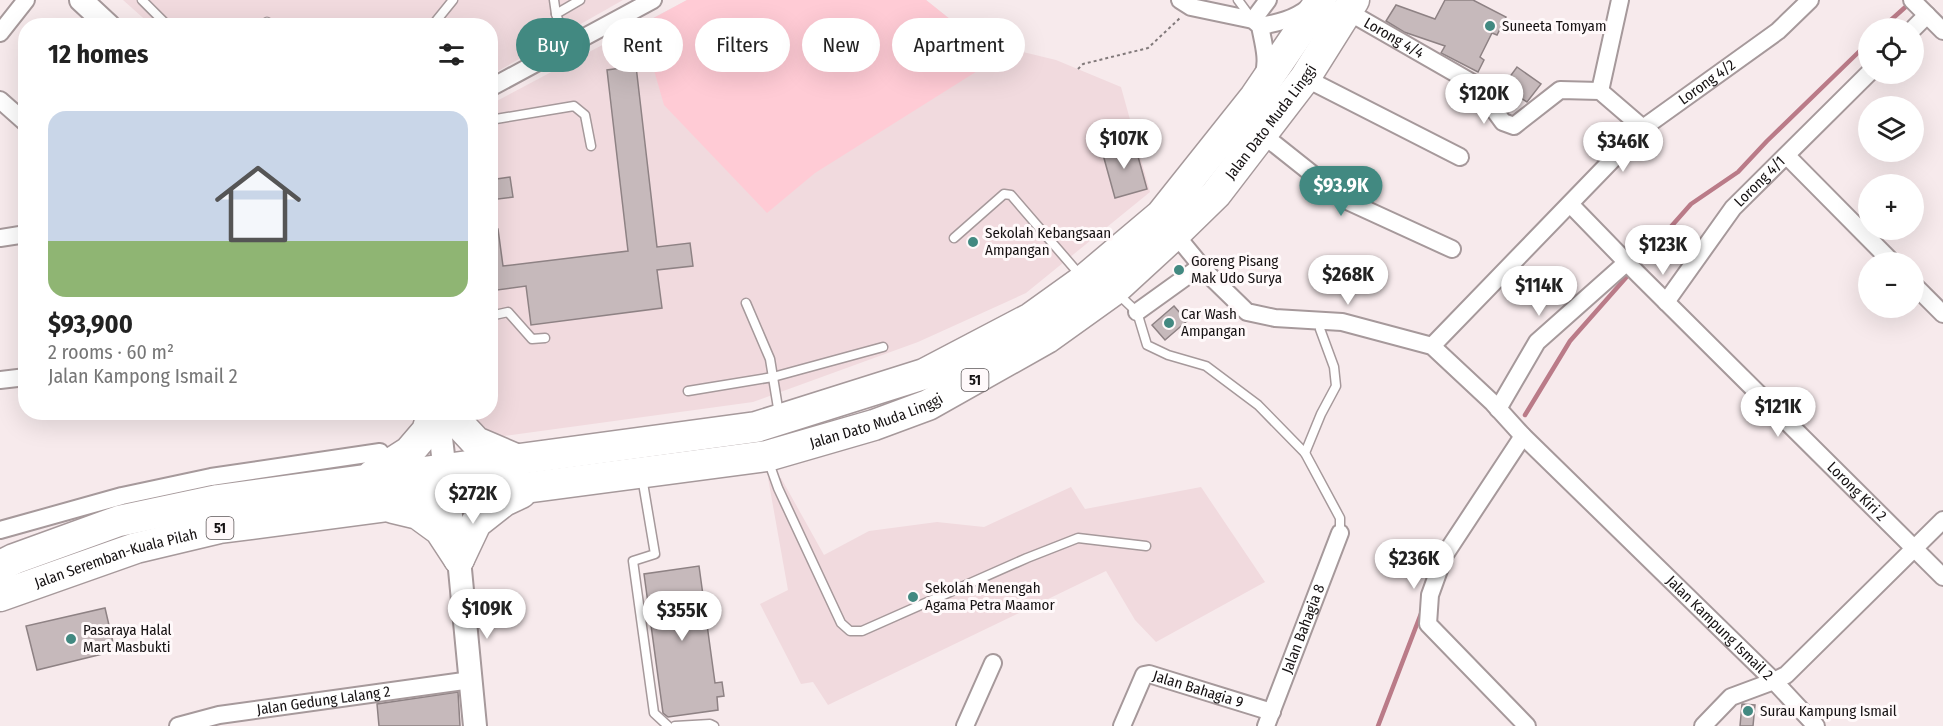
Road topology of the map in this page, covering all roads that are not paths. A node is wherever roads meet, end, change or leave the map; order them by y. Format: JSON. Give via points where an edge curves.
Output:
{"nodes":[{"id":1,"x":26,"y":0,"type":"edge"},
{"id":2,"x":81,"y":0,"type":"edge"},
{"id":3,"x":142,"y":0,"type":"edge"},
{"id":4,"x":453,"y":0,"type":"edge"},
{"id":5,"x":554,"y":0,"type":"edge"},
{"id":6,"x":580,"y":0,"type":"edge"},
{"id":7,"x":653,"y":0,"type":"edge"},
{"id":8,"x":1238,"y":0,"type":"edge"},
{"id":9,"x":1268,"y":0,"type":"edge"},
{"id":10,"x":1620,"y":0,"type":"edge"},
{"id":11,"x":1810,"y":0,"type":"edge"},
{"id":12,"x":1912,"y":0,"type":"edge"},
{"id":13,"x":1335,"y":3,"type":"edge"},
{"id":14,"x":1186,"y":4,"type":"edge"},
{"id":15,"x":556,"y":14,"type":"junction"},
{"id":16,"x":1927,"y":15,"type":"junction"},
{"id":17,"x":100,"y":18,"type":"edge"},
{"id":18,"x":160,"y":18,"type":"edge"},
{"id":19,"x":438,"y":18,"type":"edge"},
{"id":20,"x":558,"y":18,"type":"edge"},
{"id":21,"x":1924,"y":18,"type":"edge"},
{"id":22,"x":1256,"y":23,"type":"junction"},
{"id":23,"x":1943,"y":31,"type":"edge"},
{"id":24,"x":0,"y":33,"type":"edge"},
{"id":25,"x":590,"y":34,"type":"edge"},
{"id":26,"x":520,"y":72,"type":"edge"},
{"id":27,"x":1305,"y":78,"type":"junction"},
{"id":28,"x":498,"y":84,"type":"edge"},
{"id":29,"x":1858,"y":84,"type":"edge"},
{"id":30,"x":1600,"y":91,"type":"junction"},
{"id":31,"x":1255,"y":97,"type":"junction"},
{"id":32,"x":0,"y":100,"type":"edge"},
{"id":33,"x":18,"y":116,"type":"edge"},
{"id":34,"x":498,"y":119,"type":"edge"},
{"id":35,"x":1643,"y":128,"type":"junction"},
{"id":36,"x":1262,"y":134,"type":"junction"},
{"id":37,"x":591,"y":146,"type":"dead end"},
{"id":38,"x":1787,"y":156,"type":"junction"},
{"id":39,"x":1460,"y":157,"type":"dead end"},
{"id":40,"x":1570,"y":204,"type":"junction"},
{"id":41,"x":1174,"y":234,"type":"junction"},
{"id":42,"x":18,"y":235,"type":"edge"},
{"id":43,"x":0,"y":238,"type":"edge"},
{"id":44,"x":954,"y":238,"type":"dead end"},
{"id":45,"x":1452,"y":249,"type":"dead end"},
{"id":46,"x":1882,"y":252,"type":"edge"},
{"id":47,"x":1201,"y":266,"type":"junction"},
{"id":48,"x":1632,"y":268,"type":"junction"},
{"id":49,"x":1084,"y":280,"type":"junction"},
{"id":50,"x":1114,"y":290,"type":"junction"},
{"id":51,"x":1924,"y":295,"type":"edge"},
{"id":52,"x":1666,"y":302,"type":"junction"},
{"id":53,"x":746,"y":303,"type":"dead end"},
{"id":54,"x":1137,"y":312,"type":"junction"},
{"id":55,"x":498,"y":314,"type":"edge"},
{"id":56,"x":1943,"y":314,"type":"edge"},
{"id":57,"x":1321,"y":320,"type":"junction"},
{"id":58,"x":546,"y":338,"type":"dead end"},
{"id":59,"x":1432,"y":346,"type":"junction"},
{"id":60,"x":883,"y":347,"type":"dead end"},
{"id":61,"x":773,"y":377,"type":"junction"},
{"id":62,"x":18,"y":378,"type":"edge"},
{"id":63,"x":0,"y":380,"type":"edge"},
{"id":64,"x":688,"y":390,"type":"dead end"},
{"id":65,"x":1498,"y":409,"type":"junction"},
{"id":66,"x":430,"y":420,"type":"edge"},
{"id":67,"x":439,"y":420,"type":"edge"},
{"id":68,"x":455,"y":420,"type":"edge"},
{"id":69,"x":780,"y":420,"type":"junction"},
{"id":70,"x":1523,"y":436,"type":"junction"},
{"id":71,"x":380,"y":452,"type":"dead end"},
{"id":72,"x":1305,"y":453,"type":"junction"},
{"id":73,"x":767,"y":456,"type":"junction"},
{"id":74,"x":518,"y":460,"type":"junction"},
{"id":75,"x":444,"y":469,"type":"junction"},
{"id":76,"x":641,"y":473,"type":"junction"},
{"id":77,"x":365,"y":480,"type":"junction"},
{"id":78,"x":532,"y":487,"type":"junction"},
{"id":79,"x":448,"y":499,"type":"junction"},
{"id":80,"x":385,"y":507,"type":"junction"},
{"id":81,"x":1943,"y":520,"type":"edge"},
{"id":82,"x":1,"y":530,"type":"edge"},
{"id":83,"x":1340,"y":533,"type":"joint"},
{"id":84,"x":1146,"y":546,"type":"dead end"},
{"id":85,"x":1915,"y":549,"type":"junction"},
{"id":86,"x":459,"y":559,"type":"junction"},
{"id":87,"x":7,"y":562,"type":"edge"},
{"id":88,"x":1943,"y":577,"type":"edge"},
{"id":89,"x":0,"y":596,"type":"edge"},
{"id":90,"x":993,"y":663,"type":"dead end"},
{"id":91,"x":471,"y":680,"type":"junction"},
{"id":92,"x":1774,"y":681,"type":"junction"},
{"id":93,"x":1509,"y":718,"type":"edge"},
{"id":94,"x":1269,"y":719,"type":"edge"},
{"id":95,"x":220,"y":720,"type":"edge"},
{"id":96,"x":178,"y":726,"type":"edge"},
{"id":97,"x":475,"y":726,"type":"edge"},
{"id":98,"x":668,"y":726,"type":"edge"},
{"id":99,"x":675,"y":726,"type":"edge"},
{"id":100,"x":714,"y":726,"type":"edge"},
{"id":101,"x":965,"y":726,"type":"edge"},
{"id":102,"x":1122,"y":726,"type":"edge"},
{"id":103,"x":1527,"y":726,"type":"edge"},
{"id":104,"x":1703,"y":726,"type":"edge"},
{"id":105,"x":1816,"y":726,"type":"edge"}],
"edges":[{"from":1,"to":24,"type":"street"},
{"from":2,"to":17,"type":"street"},
{"from":3,"to":18,"type":"lane"},
{"from":4,"to":19,"type":"lane"},
{"from":5,"to":15,"type":"lane"},
{"from":6,"to":15,"type":"lane"},
{"from":7,"to":25,"type":"street"},
{"from":8,"to":22,"type":"lane"},
{"from":9,"to":22,"type":"street"},
{"from":10,"to":30,"type":"street"},
{"from":11,"to":35,"type":"street","name":"Lorong 4/2","via":[[1778,31]]},
{"from":12,"to":16,"type":"street"},
{"from":13,"to":22,"type":"street","via":[[1280,22]]},
{"from":13,"to":27,"type":"highway","name":"Jalan Dato Muda Linggi","number":"51"},
{"from":13,"to":30,"type":"street","name":"Lorong 4/4","via":[[1476,85],[1503,122],[1514,126],[1560,90]]},
{"from":13,"to":31,"type":"highway","name":"Jalan Dato Muda Linggi","number":"51"},
{"from":14,"to":22,"type":"street"},
{"from":15,"to":20,"type":"lane"},
{"from":16,"to":21,"type":"street"},
{"from":16,"to":23,"type":"street"},
{"from":22,"to":31,"type":"street","via":[[1265,54],[1265,71]]},
{"from":26,"to":28,"type":"street"},
{"from":27,"to":36,"type":"highway","name":"Jalan Dato Muda Linggi","number":"51"},
{"from":27,"to":39,"type":"street"},
{"from":29,"to":38,"type":"street","name":"Lorong 4/1"},
{"from":30,"to":35,"type":"street"},
{"from":31,"to":49,"type":"highway","name":"Jalan Dato Muda Linggi","number":"51","via":[[1161,215]]},
{"from":32,"to":33,"type":"street"},
{"from":34,"to":37,"type":"lane","via":[[573,106],[585,115]]},
{"from":35,"to":40,"type":"street","name":"Lorong 4/2"},
{"from":36,"to":41,"type":"highway","name":"Jalan Dato Muda Linggi","number":"51","via":[[1216,194]]},
{"from":36,"to":45,"type":"street","via":[[1345,200]]},
{"from":38,"to":46,"type":"street"},
{"from":38,"to":52,"type":"street","name":"Lorong 4/1","via":[[1733,208]]},
{"from":40,"to":48,"type":"street","name":"Lorong Kiri 2"},
{"from":40,"to":59,"type":"street","name":"Lorong 4/2"},
{"from":41,"to":47,"type":"street"},
{"from":41,"to":50,"type":"highway","name":"Jalan Dato Muda Linggi","number":"51"},
{"from":42,"to":43,"type":"street"},
{"from":44,"to":49,"type":"lane","via":[[1004,194],[1011,195]]},
{"from":47,"to":54,"type":"street"},
{"from":47,"to":57,"type":"street","via":[[1247,312]]},
{"from":48,"to":52,"type":"street","name":"Lorong Kiri 2"},
{"from":48,"to":65,"type":"street","via":[[1537,342]]},
{"from":49,"to":69,"type":"highway","name":"Jalan Dato Muda Linggi","number":"51","via":[[1031,318],[924,374]]},
{"from":50,"to":54,"type":"lane"},
{"from":50,"to":73,"type":"highway","name":"Jalan Dato Muda Linggi","number":"51","via":[[1047,338],[928,405]]},
{"from":51,"to":56,"type":"street"},
{"from":52,"to":85,"type":"street","name":"Lorong Kiri 2"},
{"from":53,"to":61,"type":"lane","via":[[770,359]]},
{"from":54,"to":72,"type":"lane","via":[[1148,345],[1206,366],[1258,405]]},
{"from":55,"to":58,"type":"lane","via":[[508,312],[532,339]]},
{"from":57,"to":59,"type":"street"},
{"from":57,"to":72,"type":"lane","via":[[1336,386]]},
{"from":59,"to":65,"type":"street","name":"Jalan Kampung Ismail 2"},
{"from":60,"to":61,"type":"lane"},
{"from":61,"to":64,"type":"lane"},
{"from":61,"to":69,"type":"lane"},
{"from":62,"to":63,"type":"street"},
{"from":65,"to":70,"type":"street","name":"Jalan Kampung Ismail 2"},
{"from":66,"to":77,"type":"highway","via":[[427,431],[409,452]]},
{"from":67,"to":75,"type":"street"},
{"from":68,"to":74,"type":"highway","via":[[476,442]]},
{"from":69,"to":74,"type":"highway","name":"Jalan Dato Muda Linggi","number":"51","via":[[756,427]]},
{"from":70,"to":92,"type":"street","name":"Jalan Kampung Ismail 2"},
{"from":70,"to":93,"type":"street","via":[[1444,556],[1430,595],[1428,624]]},
{"from":71,"to":82,"type":"street","via":[[211,477],[122,496]]},
{"from":72,"to":83,"type":"lane","via":[[1340,518]]},
{"from":73,"to":76,"type":"highway","name":"Jalan Dato Muda Linggi","number":"51"},
{"from":73,"to":84,"type":"lane","via":[[841,623],[850,631],[862,631],[1078,538]]},
{"from":74,"to":75,"type":"highway","name":"Jalan Dato Muda Linggi","number":"51"},
{"from":75,"to":77,"type":"highway","name":"Jalan Seremban-Kuala Pilah","number":"51"},
{"from":75,"to":79,"type":"street"},
{"from":76,"to":78,"type":"highway","name":"Jalan Dato Muda Linggi","number":"51"},
{"from":76,"to":98,"type":"lane","via":[[655,554],[633,561],[654,713]]},
{"from":77,"to":87,"type":"highway","name":"Jalan Seremban-Kuala Pilah","number":"51","via":[[218,500],[119,521]]},
{"from":78,"to":79,"type":"highway","name":"Jalan Dato Muda Linggi","number":"51"},
{"from":78,"to":86,"type":"highway","via":[[504,501],[476,523]]},
{"from":79,"to":80,"type":"highway","name":"Jalan Seremban-Kuala Pilah","number":"51"},
{"from":79,"to":86,"type":"street"},
{"from":80,"to":86,"type":"highway","via":[[418,514],[440,530]]},
{"from":80,"to":89,"type":"highway","name":"Jalan Seremban-Kuala Pilah","number":"51","via":[[220,528],[136,548]]},
{"from":81,"to":85,"type":"street","name":"Jalan Kampung Ismail 2"},
{"from":82,"to":87,"type":"street"},
{"from":83,"to":94,"type":"street","name":"Jalan Bahagia 8"},
{"from":85,"to":88,"type":"street","name":"Lorong Kiri 2"},
{"from":85,"to":92,"type":"street","name":"Jalan Kampung Ismail 2","via":[[1786,675]]},
{"from":86,"to":91,"type":"street"},
{"from":90,"to":101,"type":"street"},
{"from":91,"to":95,"type":"street","name":"Jalan Gedung Lalang 2"},
{"from":91,"to":97,"type":"street"},
{"from":92,"to":104,"type":"street","via":[[1731,698]]},
{"from":92,"to":105,"type":"street"},
{"from":93,"to":103,"type":"street"},
{"from":94,"to":102,"type":"street","name":"Jalan Bahagia 9","via":[[1149,674],[1144,675]]},
{"from":95,"to":96,"type":"street","name":"Jalan Gedung Lalang 2"},
{"from":99,"to":100,"type":"lane"}]}
